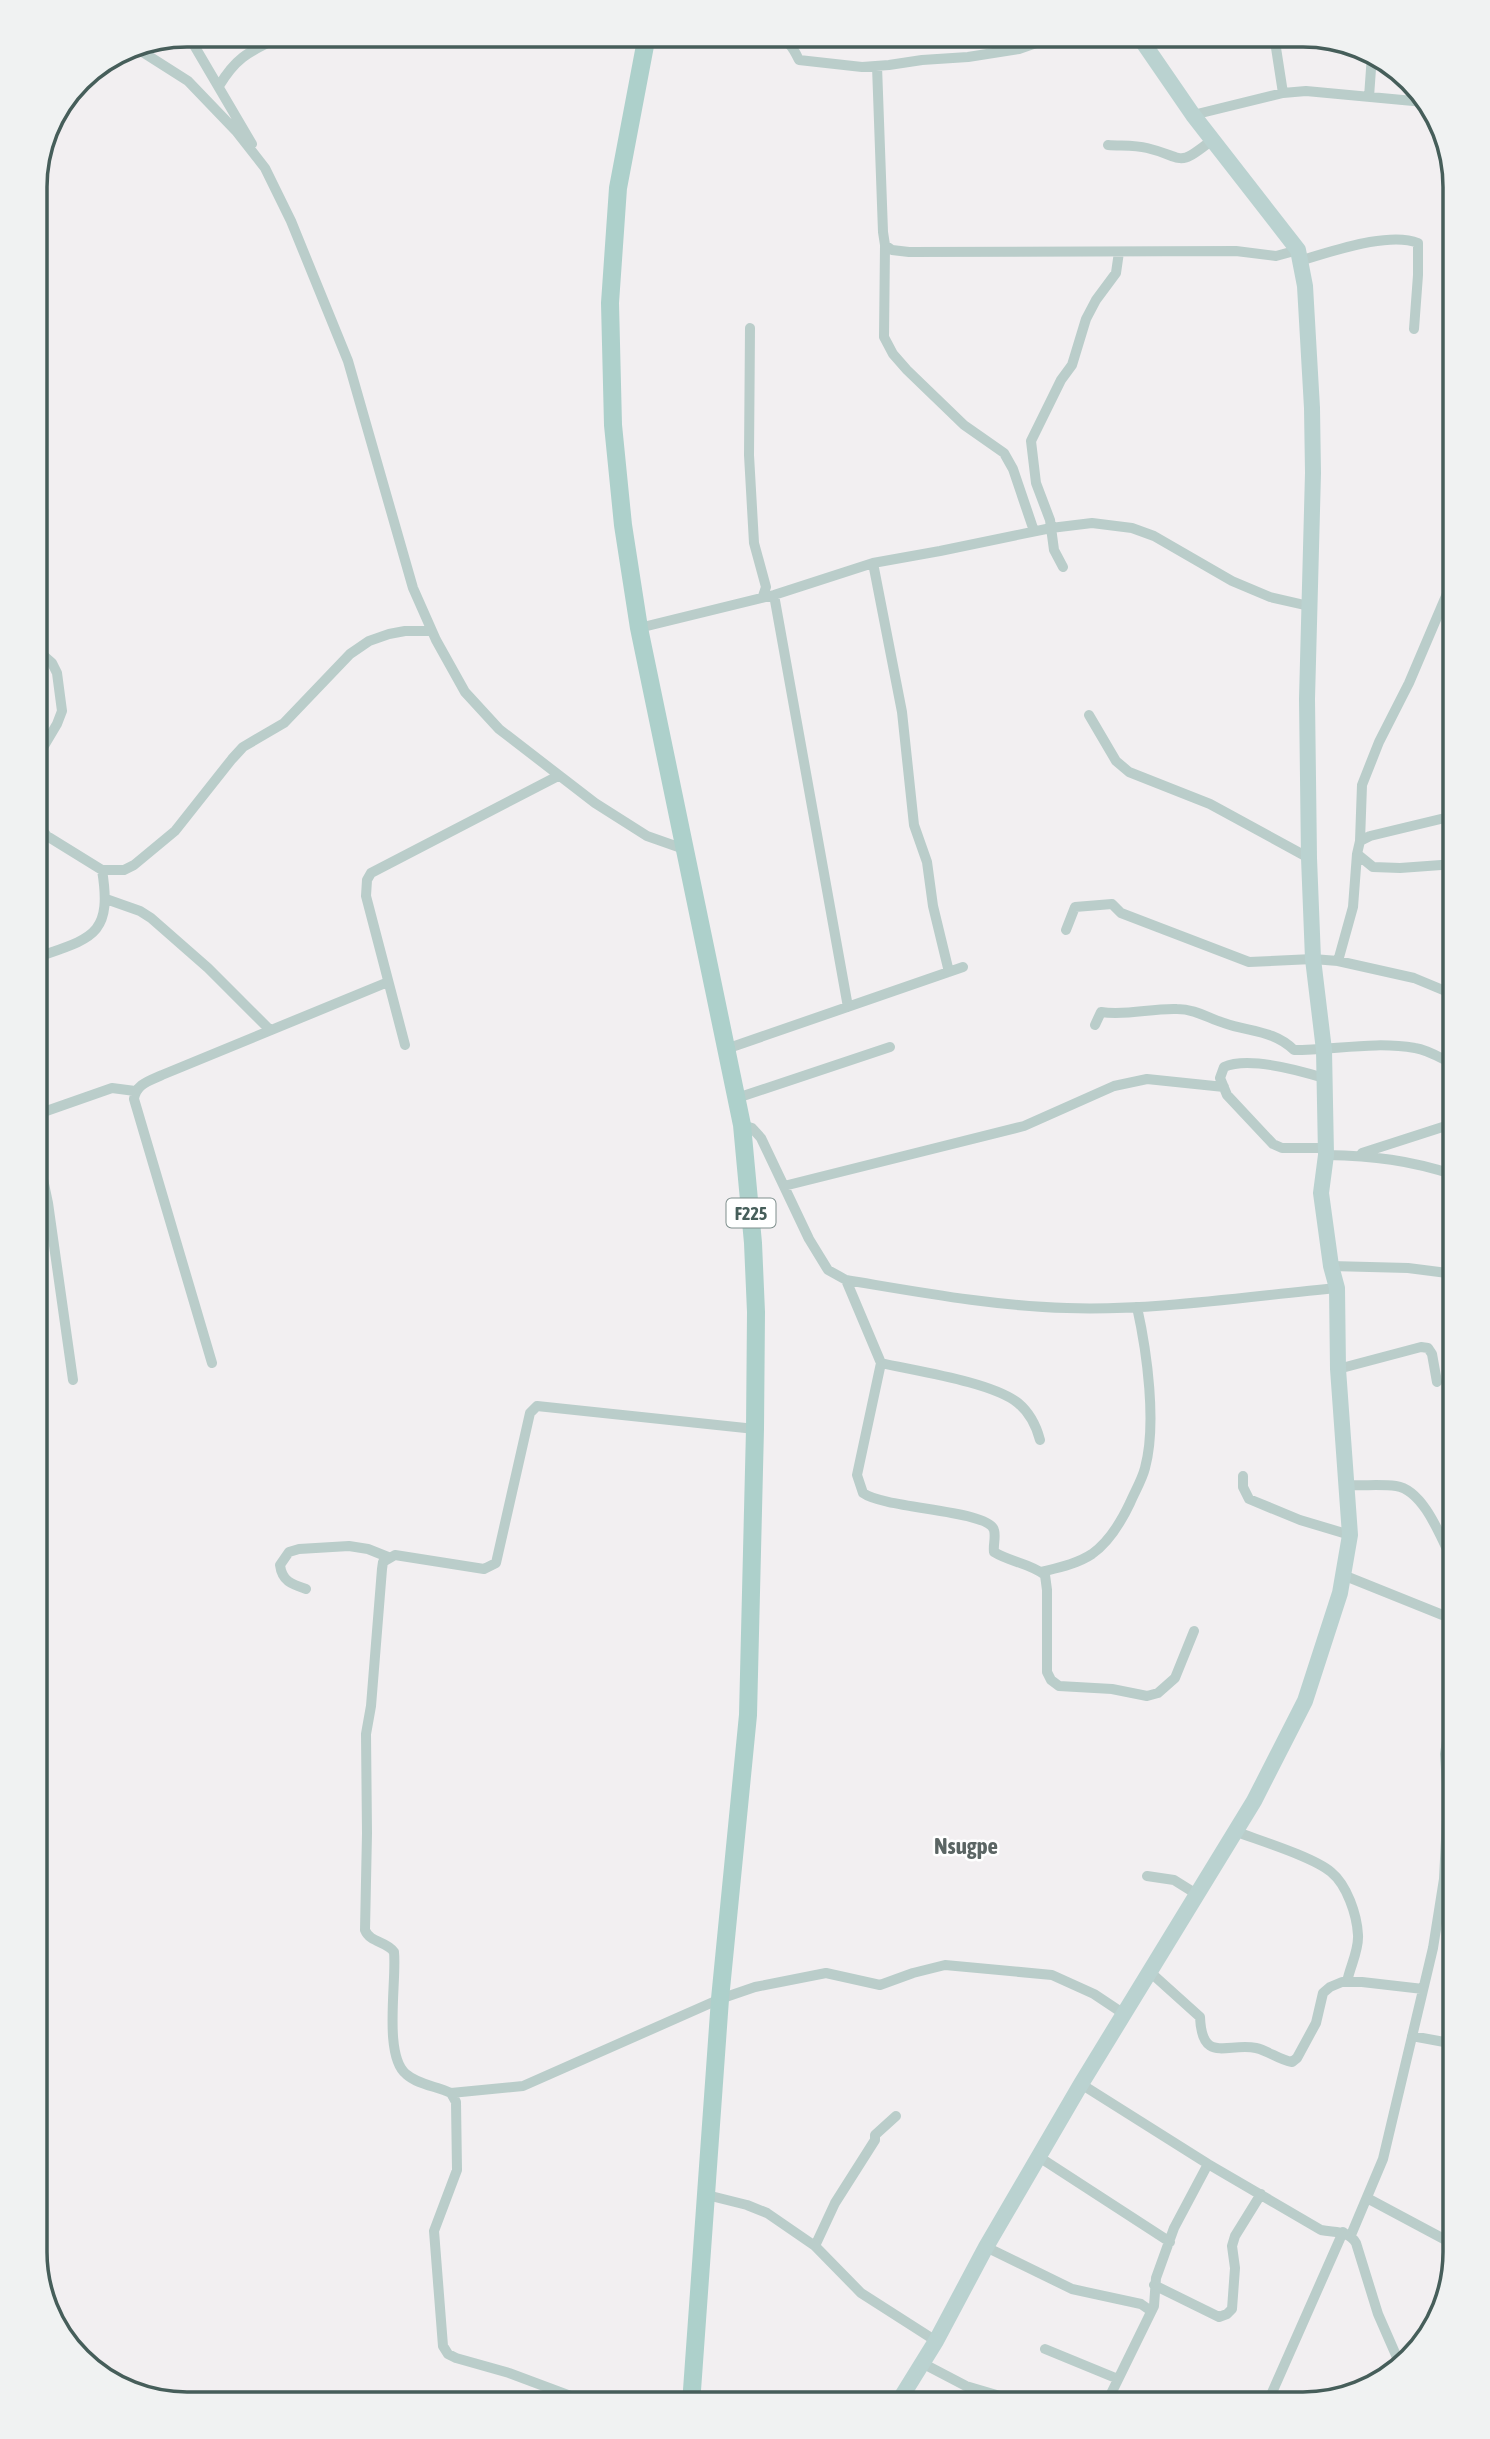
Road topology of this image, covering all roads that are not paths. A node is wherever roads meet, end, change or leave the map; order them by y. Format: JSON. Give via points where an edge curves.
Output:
{"nodes":[{"id":1,"x":196,"y":48,"type":"edge"},
{"id":2,"x":258,"y":48,"type":"edge"},
{"id":3,"x":645,"y":48,"type":"edge"},
{"id":4,"x":793,"y":48,"type":"edge"},
{"id":5,"x":1023,"y":48,"type":"edge"},
{"id":6,"x":1147,"y":48,"type":"edge"},
{"id":7,"x":1276,"y":48,"type":"edge"},
{"id":8,"x":145,"y":54,"type":"edge"},
{"id":9,"x":877,"y":66,"type":"junction"},
{"id":10,"x":1371,"y":66,"type":"edge"},
{"id":11,"x":219,"y":86,"type":"junction"},
{"id":12,"x":1283,"y":93,"type":"junction"},
{"id":13,"x":1369,"y":97,"type":"junction"},
{"id":14,"x":1413,"y":101,"type":"edge"},
{"id":15,"x":1194,"y":115,"type":"junction"},
{"id":16,"x":1212,"y":140,"type":"junction"},
{"id":17,"x":1108,"y":145,"type":"dead end"},
{"id":18,"x":265,"y":168,"type":"junction"},
{"id":19,"x":885,"y":245,"type":"junction"},
{"id":20,"x":1119,"y":252,"type":"junction"},
{"id":21,"x":1300,"y":255,"type":"junction"},
{"id":22,"x":750,"y":328,"type":"dead end"},
{"id":23,"x":1414,"y":329,"type":"dead end"},
{"id":24,"x":1051,"y":528,"type":"junction"},
{"id":25,"x":1034,"y":531,"type":"junction"},
{"id":26,"x":873,"y":563,"type":"junction"},
{"id":27,"x":1063,"y":567,"type":"dead end"},
{"id":28,"x":768,"y":596,"type":"junction"},
{"id":29,"x":1443,"y":603,"type":"edge"},
{"id":30,"x":1309,"y":606,"type":"junction"},
{"id":31,"x":639,"y":628,"type":"junction"},
{"id":32,"x":432,"y":631,"type":"junction"},
{"id":33,"x":48,"y":659,"type":"edge"},
{"id":34,"x":1090,"y":715,"type":"dead end"},
{"id":35,"x":48,"y":740,"type":"edge"},
{"id":36,"x":558,"y":776,"type":"junction"},
{"id":37,"x":1443,"y":818,"type":"edge"},
{"id":38,"x":48,"y":836,"type":"edge"},
{"id":39,"x":1360,"y":841,"type":"junction"},
{"id":40,"x":684,"y":849,"type":"junction"},
{"id":41,"x":1357,"y":854,"type":"junction"},
{"id":42,"x":1308,"y":858,"type":"junction"},
{"id":43,"x":1443,"y":865,"type":"edge"},
{"id":44,"x":102,"y":870,"type":"junction"},
{"id":45,"x":106,"y":899,"type":"junction"},
{"id":46,"x":1066,"y":930,"type":"dead end"},
{"id":47,"x":48,"y":954,"type":"edge"},
{"id":48,"x":1313,"y":960,"type":"junction"},
{"id":49,"x":1338,"y":961,"type":"junction"},
{"id":50,"x":963,"y":967,"type":"dead end"},
{"id":51,"x":949,"y":972,"type":"junction"},
{"id":52,"x":388,"y":982,"type":"junction"},
{"id":53,"x":1443,"y":990,"type":"edge"},
{"id":54,"x":848,"y":1007,"type":"junction"},
{"id":55,"x":1095,"y":1025,"type":"dead end"},
{"id":56,"x":270,"y":1030,"type":"junction"},
{"id":57,"x":405,"y":1045,"type":"dead end"},
{"id":58,"x":890,"y":1047,"type":"dead end"},
{"id":59,"x":726,"y":1049,"type":"junction"},
{"id":60,"x":1324,"y":1050,"type":"junction"},
{"id":61,"x":1443,"y":1060,"type":"edge"},
{"id":62,"x":1324,"y":1078,"type":"junction"},
{"id":63,"x":1224,"y":1087,"type":"junction"},
{"id":64,"x":135,"y":1091,"type":"junction"},
{"id":65,"x":737,"y":1098,"type":"junction"},
{"id":66,"x":48,"y":1111,"type":"edge"},
{"id":67,"x":743,"y":1125,"type":"junction"},
{"id":68,"x":1443,"y":1127,"type":"edge"},
{"id":69,"x":1325,"y":1152,"type":"junction"},
{"id":70,"x":1352,"y":1156,"type":"junction"},
{"id":71,"x":1443,"y":1171,"type":"edge"},
{"id":72,"x":785,"y":1186,"type":"junction"},
{"id":73,"x":48,"y":1201,"type":"edge"},
{"id":74,"x":1331,"y":1266,"type":"junction"},
{"id":75,"x":1443,"y":1272,"type":"edge"},
{"id":76,"x":846,"y":1280,"type":"junction"},
{"id":77,"x":1337,"y":1288,"type":"junction"},
{"id":78,"x":1137,"y":1307,"type":"junction"},
{"id":79,"x":212,"y":1363,"type":"dead end"},
{"id":80,"x":881,"y":1363,"type":"junction"},
{"id":81,"x":1338,"y":1369,"type":"junction"},
{"id":82,"x":73,"y":1380,"type":"dead end"},
{"id":83,"x":1437,"y":1382,"type":"dead end"},
{"id":84,"x":755,"y":1429,"type":"junction"},
{"id":85,"x":1040,"y":1440,"type":"dead end"},
{"id":86,"x":1243,"y":1476,"type":"dead end"},
{"id":87,"x":1347,"y":1485,"type":"junction"},
{"id":88,"x":1350,"y":1535,"type":"junction"},
{"id":89,"x":1443,"y":1542,"type":"edge"},
{"id":90,"x":388,"y":1557,"type":"junction"},
{"id":91,"x":1041,"y":1572,"type":"junction"},
{"id":92,"x":1343,"y":1575,"type":"junction"},
{"id":93,"x":306,"y":1589,"type":"dead end"},
{"id":94,"x":1443,"y":1615,"type":"edge"},
{"id":95,"x":1194,"y":1631,"type":"dead end"},
{"id":96,"x":1237,"y":1832,"type":"junction"},
{"id":97,"x":1147,"y":1876,"type":"dead end"},
{"id":98,"x":1198,"y":1895,"type":"junction"},
{"id":99,"x":1443,"y":1909,"type":"edge"},
{"id":100,"x":1150,"y":1972,"type":"junction"},
{"id":101,"x":1347,"y":1982,"type":"junction"},
{"id":102,"x":1423,"y":1989,"type":"junction"},
{"id":103,"x":720,"y":1999,"type":"junction"},
{"id":104,"x":1124,"y":2014,"type":"junction"},
{"id":105,"x":1412,"y":2036,"type":"junction"},
{"id":106,"x":1443,"y":2042,"type":"edge"},
{"id":107,"x":1081,"y":2084,"type":"junction"},
{"id":108,"x":451,"y":2093,"type":"junction"},
{"id":109,"x":896,"y":2116,"type":"dead end"},
{"id":110,"x":1039,"y":2157,"type":"junction"},
{"id":111,"x":1208,"y":2164,"type":"junction"},
{"id":112,"x":1261,"y":2194,"type":"junction"},
{"id":113,"x":707,"y":2195,"type":"junction"},
{"id":114,"x":1367,"y":2198,"type":"junction"},
{"id":115,"x":1347,"y":2234,"type":"junction"},
{"id":116,"x":1443,"y":2239,"type":"edge"},
{"id":117,"x":1170,"y":2242,"type":"junction"},
{"id":118,"x":815,"y":2246,"type":"junction"},
{"id":119,"x":986,"y":2247,"type":"junction"},
{"id":120,"x":1154,"y":2285,"type":"junction"},
{"id":121,"x":1151,"y":2311,"type":"junction"},
{"id":122,"x":936,"y":2340,"type":"junction"},
{"id":123,"x":1045,"y":2348,"type":"dead end"},
{"id":124,"x":1396,"y":2356,"type":"edge"},
{"id":125,"x":922,"y":2364,"type":"junction"},
{"id":126,"x":1118,"y":2379,"type":"junction"},
{"id":127,"x":558,"y":2391,"type":"edge"},
{"id":128,"x":692,"y":2391,"type":"edge"},
{"id":129,"x":905,"y":2392,"type":"edge"},
{"id":130,"x":985,"y":2392,"type":"edge"},
{"id":131,"x":1112,"y":2392,"type":"edge"},
{"id":132,"x":1273,"y":2392,"type":"edge"}],
"edges":[{"from":1,"to":11,"type":"street"},
{"from":2,"to":11,"type":"street","via":[[244,55]]},
{"from":3,"to":31,"type":"main road","number":"F225","via":[[618,188],[610,303],[613,425]]},
{"from":4,"to":9,"type":"street","via":[[799,60]]},
{"from":5,"to":9,"type":"street"},
{"from":6,"to":15,"type":"street"},
{"from":7,"to":12,"type":"street"},
{"from":8,"to":18,"type":"street","via":[[188,81]]},
{"from":9,"to":19,"type":"street"},
{"from":10,"to":13,"type":"street"},
{"from":11,"to":18,"type":"street"},
{"from":12,"to":13,"type":"street","via":[[1324,91]]},
{"from":12,"to":15,"type":"street"},
{"from":13,"to":14,"type":"street"},
{"from":15,"to":16,"type":"street"},
{"from":16,"to":17,"type":"street","via":[[1184,159],[1140,146]]},
{"from":16,"to":21,"type":"street"},
{"from":18,"to":32,"type":"street","via":[[348,361],[413,588]]},
{"from":19,"to":20,"type":"street","via":[[908,252]]},
{"from":19,"to":25,"type":"street","via":[[884,337],[888,345],[964,425],[1004,453]]},
{"from":20,"to":21,"type":"street"},
{"from":20,"to":24,"type":"street","via":[[1116,273],[1096,299],[1072,366],[1031,441],[1036,483]]},
{"from":21,"to":23,"type":"street","via":[[1373,242],[1418,243]]},
{"from":21,"to":30,"type":"street","via":[[1312,408]]},
{"from":22,"to":28,"type":"street","via":[[754,542]]},
{"from":24,"to":25,"type":"street"},
{"from":24,"to":27,"type":"street","via":[[1054,550]]},
{"from":24,"to":30,"type":"street","via":[[1092,523],[1132,528],[1154,536],[1231,582]]},
{"from":25,"to":26,"type":"street"},
{"from":26,"to":28,"type":"street"},
{"from":26,"to":51,"type":"street","via":[[902,712],[914,825],[925,855]]},
{"from":28,"to":31,"type":"street"},
{"from":28,"to":54,"type":"street"},
{"from":29,"to":39,"type":"street","via":[[1362,785]]},
{"from":30,"to":42,"type":"street"},
{"from":31,"to":40,"type":"main road","number":"F225"},
{"from":32,"to":36,"type":"street","via":[[466,692],[499,729]]},
{"from":32,"to":44,"type":"street","via":[[389,634],[350,654],[284,723],[243,747],[175,831],[134,865]]},
{"from":33,"to":35,"type":"street","via":[[57,673],[62,711]]},
{"from":34,"to":42,"type":"street","via":[[1116,761],[1129,772],[1210,804]]},
{"from":36,"to":40,"type":"street","via":[[647,836]]},
{"from":36,"to":52,"type":"street","via":[[371,873],[366,896]]},
{"from":37,"to":39,"type":"street"},
{"from":38,"to":44,"type":"street"},
{"from":39,"to":41,"type":"street"},
{"from":40,"to":59,"type":"main road","number":"F225"},
{"from":41,"to":43,"type":"street","via":[[1373,867]]},
{"from":41,"to":49,"type":"street","via":[[1353,906]]},
{"from":42,"to":48,"type":"street"},
{"from":44,"to":45,"type":"street"},
{"from":45,"to":47,"type":"street","via":[[104,914],[86,940]]},
{"from":45,"to":56,"type":"street","via":[[151,918]]},
{"from":46,"to":48,"type":"street","via":[[1075,907],[1112,904],[1121,913],[1249,962]]},
{"from":48,"to":49,"type":"street"},
{"from":48,"to":60,"type":"street"},
{"from":49,"to":53,"type":"street","via":[[1414,978]]},
{"from":50,"to":51,"type":"street"},
{"from":51,"to":54,"type":"street"},
{"from":52,"to":56,"type":"street"},
{"from":52,"to":57,"type":"street"},
{"from":54,"to":59,"type":"street"},
{"from":55,"to":60,"type":"street","via":[[1101,1013],[1179,1009],[1266,1033],[1294,1050]]},
{"from":56,"to":64,"type":"street","via":[[162,1074]]},
{"from":58,"to":65,"type":"street"},
{"from":59,"to":65,"type":"main road","number":"F225"},
{"from":60,"to":61,"type":"street","via":[[1362,1045],[1415,1048]]},
{"from":60,"to":62,"type":"street"},
{"from":62,"to":63,"type":"street","via":[[1283,1066],[1232,1063],[1224,1067],[1220,1078]]},
{"from":62,"to":69,"type":"street"},
{"from":63,"to":69,"type":"street","via":[[1272,1144]]},
{"from":63,"to":72,"type":"street","via":[[1159,1080],[1128,1083],[1024,1126]]},
{"from":64,"to":66,"type":"street","via":[[112,1088]]},
{"from":64,"to":79,"type":"street"},
{"from":65,"to":67,"type":"main road","number":"F225"},
{"from":67,"to":72,"type":"street","via":[[761,1138]]},
{"from":67,"to":84,"type":"main road","number":"F225","via":[[755,1270]]},
{"from":68,"to":70,"type":"street"},
{"from":69,"to":70,"type":"street"},
{"from":69,"to":74,"type":"street","via":[[1321,1193]]},
{"from":70,"to":71,"type":"street","via":[[1376,1156]]},
{"from":72,"to":76,"type":"street","via":[[828,1270]]},
{"from":73,"to":82,"type":"street"},
{"from":74,"to":75,"type":"street"},
{"from":74,"to":77,"type":"street"},
{"from":76,"to":78,"type":"street","via":[[1011,1304]]},
{"from":76,"to":80,"type":"street"},
{"from":77,"to":78,"type":"street"},
{"from":77,"to":81,"type":"street"},
{"from":78,"to":91,"type":"street","via":[[1147,1354],[1149,1441],[1144,1472],[1106,1541],[1090,1555]]},
{"from":80,"to":85,"type":"street","via":[[994,1390],[1018,1403],[1035,1421]]},
{"from":80,"to":91,"type":"street","via":[[857,1475],[863,1493],[880,1501],[981,1520],[993,1528],[994,1552]]},
{"from":81,"to":83,"type":"street","via":[[1421,1347],[1432,1354]]},
{"from":81,"to":87,"type":"street"},
{"from":84,"to":90,"type":"street","via":[[537,1406],[530,1413],[496,1563],[484,1569],[402,1555]]},
{"from":84,"to":103,"type":"main road","number":"F225","via":[[748,1715]]},
{"from":86,"to":88,"type":"street","via":[[1249,1499]]},
{"from":87,"to":88,"type":"street"},
{"from":87,"to":89,"type":"street","via":[[1398,1486],[1409,1491],[1427,1511]]},
{"from":88,"to":92,"type":"street"},
{"from":90,"to":93,"type":"street","via":[[349,1546],[289,1552],[280,1565],[281,1574]]},
{"from":90,"to":108,"type":"street","via":[[382,1569],[366,1734],[365,1930],[394,1952],[393,2031],[402,2070]]},
{"from":91,"to":95,"type":"street","via":[[1047,1590],[1047,1672],[1059,1686],[1147,1696],[1158,1692],[1175,1678]]},
{"from":92,"to":94,"type":"street"},
{"from":92,"to":96,"type":"street","via":[[1306,1701]]},
{"from":96,"to":98,"type":"street"},
{"from":96,"to":101,"type":"street","via":[[1321,1866],[1339,1880],[1359,1936]]},
{"from":97,"to":98,"type":"street","via":[[1174,1880]]},
{"from":98,"to":100,"type":"street"},
{"from":99,"to":102,"type":"street"},
{"from":100,"to":101,"type":"street","via":[[1200,2017],[1203,2037],[1211,2045],[1221,2050],[1246,2046],[1292,2062],[1316,2023],[1323,1993]]},
{"from":100,"to":104,"type":"street"},
{"from":101,"to":102,"type":"street"},
{"from":102,"to":105,"type":"street"},
{"from":103,"to":104,"type":"street","via":[[826,1973],[880,1986],[945,1965],[1052,1975]]},
{"from":103,"to":108,"type":"street","via":[[523,2087]]},
{"from":103,"to":113,"type":"main road","number":"F225"},
{"from":104,"to":107,"type":"street"},
{"from":105,"to":106,"type":"street"},
{"from":105,"to":114,"type":"street","via":[[1383,2159]]},
{"from":107,"to":110,"type":"street"},
{"from":107,"to":111,"type":"street"},
{"from":108,"to":127,"type":"street","via":[[456,2102],[457,2170],[434,2231],[443,2346],[456,2358]]},
{"from":109,"to":118,"type":"street","via":[[875,2135]]},
{"from":110,"to":117,"type":"street"},
{"from":110,"to":119,"type":"street"},
{"from":111,"to":112,"type":"street"},
{"from":111,"to":117,"type":"street"},
{"from":112,"to":115,"type":"street","via":[[1321,2230]]},
{"from":112,"to":120,"type":"street","via":[[1231,2246],[1235,2268],[1232,2309],[1227,2314],[1219,2317]]},
{"from":113,"to":118,"type":"street","via":[[767,2213]]},
{"from":113,"to":128,"type":"main road","number":"F225"},
{"from":114,"to":115,"type":"street"},
{"from":114,"to":116,"type":"street"},
{"from":115,"to":124,"type":"street","via":[[1356,2243]]},
{"from":115,"to":132,"type":"street"},
{"from":117,"to":120,"type":"street"},
{"from":118,"to":122,"type":"street","via":[[861,2293]]},
{"from":119,"to":121,"type":"street","via":[[1072,2289],[1141,2304]]},
{"from":119,"to":122,"type":"street"},
{"from":120,"to":121,"type":"street"},
{"from":121,"to":126,"type":"street"},
{"from":122,"to":125,"type":"street"},
{"from":123,"to":126,"type":"street"},
{"from":125,"to":129,"type":"street"},
{"from":125,"to":130,"type":"street"},
{"from":126,"to":131,"type":"street"}]}
